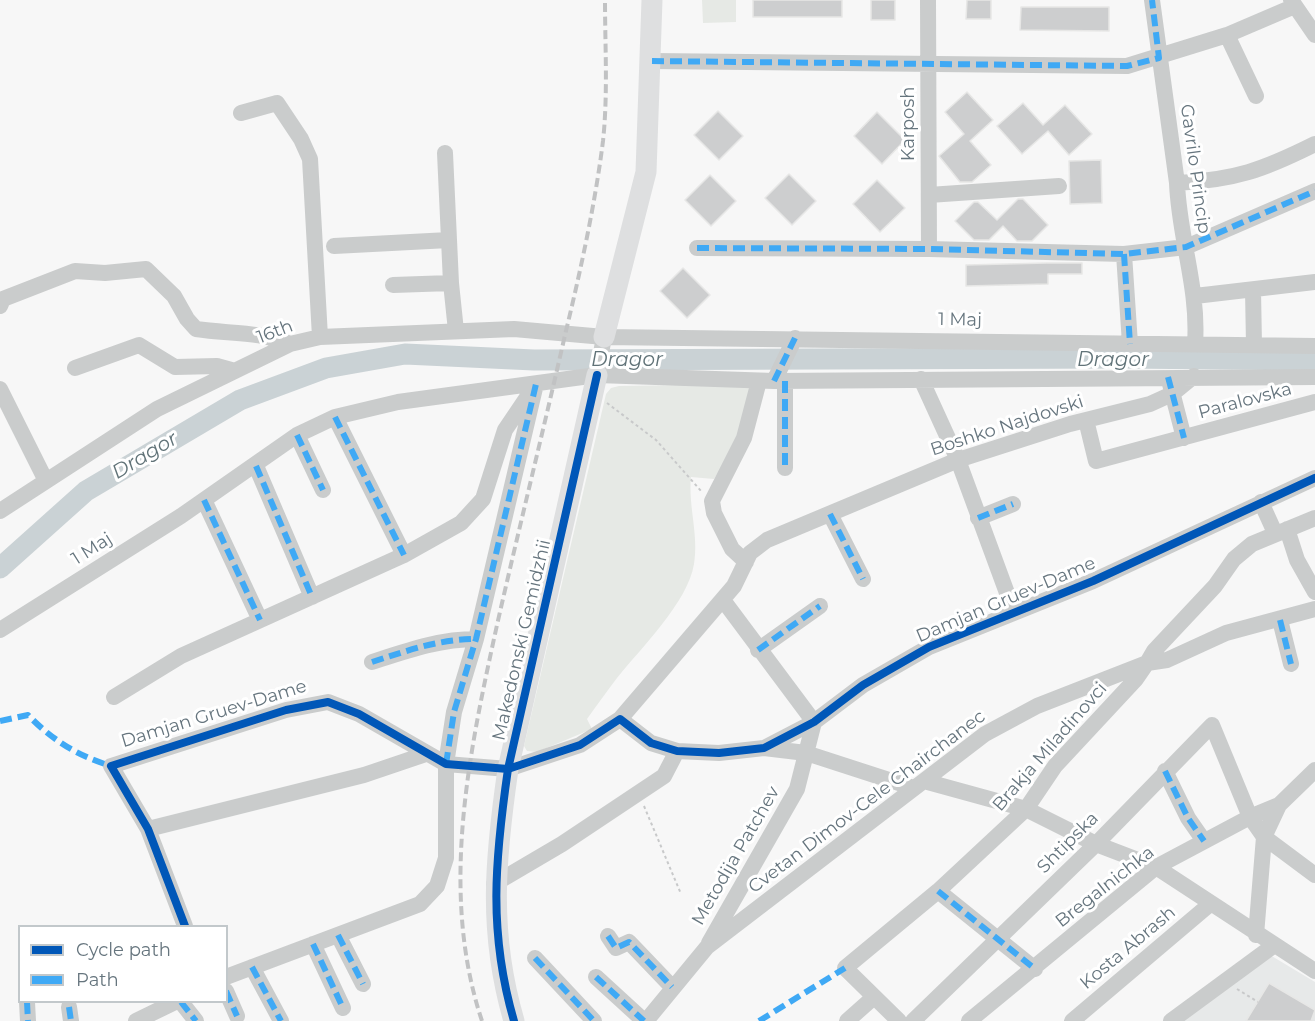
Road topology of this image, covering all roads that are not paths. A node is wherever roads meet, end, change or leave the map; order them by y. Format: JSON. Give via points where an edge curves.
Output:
{"nodes":[{"id":1,"x":652,"y":0,"type":"edge"},
{"id":2,"x":928,"y":0,"type":"edge"},
{"id":3,"x":1152,"y":0,"type":"edge"},
{"id":4,"x":1293,"y":3,"type":"edge"},
{"id":5,"x":1227,"y":34,"type":"junction"},
{"id":6,"x":1315,"y":35,"type":"edge"},
{"id":7,"x":1159,"y":58,"type":"junction"},
{"id":8,"x":652,"y":61,"type":"junction"},
{"id":9,"x":928,"y":64,"type":"junction"},
{"id":10,"x":1256,"y":96,"type":"dead end"},
{"id":11,"x":241,"y":113,"type":"dead end"},
{"id":12,"x":1315,"y":144,"type":"edge"},
{"id":13,"x":444,"y":153,"type":"dead end"},
{"id":14,"x":1177,"y":183,"type":"junction"},
{"id":15,"x":1059,"y":186,"type":"dead end"},
{"id":16,"x":1315,"y":191,"type":"edge"},
{"id":17,"x":929,"y":195,"type":"junction"},
{"id":18,"x":449,"y":240,"type":"junction"},
{"id":19,"x":334,"y":246,"type":"dead end"},
{"id":20,"x":1186,"y":247,"type":"junction"},
{"id":21,"x":698,"y":248,"type":"dead end"},
{"id":22,"x":929,"y":249,"type":"junction"},
{"id":23,"x":1124,"y":254,"type":"junction"},
{"id":24,"x":1315,"y":282,"type":"edge"},
{"id":25,"x":451,"y":283,"type":"junction"},
{"id":26,"x":393,"y":285,"type":"dead end"},
{"id":27,"x":1253,"y":290,"type":"junction"},
{"id":28,"x":1195,"y":296,"type":"junction"},
{"id":29,"x":0,"y":306,"type":"edge"},
{"id":30,"x":456,"y":331,"type":"junction"},
{"id":31,"x":320,"y":337,"type":"junction"},
{"id":32,"x":604,"y":337,"type":"junction"},
{"id":33,"x":793,"y":342,"type":"junction"},
{"id":34,"x":290,"y":344,"type":"junction"},
{"id":35,"x":1130,"y":344,"type":"junction"},
{"id":36,"x":1195,"y":344,"type":"junction"},
{"id":37,"x":1254,"y":345,"type":"junction"},
{"id":38,"x":1315,"y":346,"type":"edge"},
{"id":39,"x":75,"y":368,"type":"dead end"},
{"id":40,"x":235,"y":371,"type":"junction"},
{"id":41,"x":1168,"y":376,"type":"junction"},
{"id":42,"x":1194,"y":376,"type":"junction"},
{"id":43,"x":1315,"y":377,"type":"edge"},
{"id":44,"x":774,"y":379,"type":"junction"},
{"id":45,"x":921,"y":379,"type":"junction"},
{"id":46,"x":536,"y":384,"type":"junction"},
{"id":47,"x":595,"y":384,"type":"junction"},
{"id":48,"x":0,"y":389,"type":"edge"},
{"id":49,"x":1172,"y":394,"type":"junction"},
{"id":50,"x":1315,"y":402,"type":"edge"},
{"id":51,"x":335,"y":417,"type":"junction"},
{"id":52,"x":1086,"y":420,"type":"junction"},
{"id":53,"x":297,"y":435,"type":"junction"},
{"id":54,"x":1184,"y":438,"type":"junction"},
{"id":55,"x":958,"y":460,"type":"junction"},
{"id":56,"x":256,"y":466,"type":"junction"},
{"id":57,"x":785,"y":468,"type":"dead end"},
{"id":58,"x":1315,"y":478,"type":"edge"},
{"id":59,"x":46,"y":481,"type":"junction"},
{"id":60,"x":322,"y":490,"type":"dead end"},
{"id":61,"x":204,"y":500,"type":"junction"},
{"id":62,"x":1261,"y":502,"type":"junction"},
{"id":63,"x":1013,"y":504,"type":"dead end"},
{"id":64,"x":0,"y":511,"type":"edge"},
{"id":65,"x":830,"y":514,"type":"junction"},
{"id":66,"x":978,"y":518,"type":"junction"},
{"id":67,"x":1315,"y":518,"type":"edge"},
{"id":68,"x":1281,"y":531,"type":"junction"},
{"id":69,"x":404,"y":555,"type":"junction"},
{"id":70,"x":746,"y":562,"type":"junction"},
{"id":71,"x":863,"y":579,"type":"dead end"},
{"id":72,"x":1315,"y":592,"type":"edge"},
{"id":73,"x":312,"y":597,"type":"junction"},
{"id":74,"x":723,"y":600,"type":"junction"},
{"id":75,"x":820,"y":606,"type":"dead end"},
{"id":76,"x":1315,"y":609,"type":"edge"},
{"id":77,"x":1014,"y":612,"type":"junction"},
{"id":78,"x":260,"y":620,"type":"junction"},
{"id":79,"x":1280,"y":620,"type":"junction"},
{"id":80,"x":0,"y":630,"type":"edge"},
{"id":81,"x":476,"y":639,"type":"junction"},
{"id":82,"x":758,"y":650,"type":"junction"},
{"id":83,"x":372,"y":662,"type":"dead end"},
{"id":84,"x":1147,"y":663,"type":"junction"},
{"id":85,"x":1291,"y":664,"type":"dead end"},
{"id":86,"x":114,"y":697,"type":"dead end"},
{"id":87,"x":620,"y":719,"type":"junction"},
{"id":88,"x":814,"y":722,"type":"junction"},
{"id":89,"x":764,"y":748,"type":"junction"},
{"id":90,"x":677,"y":751,"type":"junction"},
{"id":91,"x":806,"y":753,"type":"junction"},
{"id":92,"x":426,"y":754,"type":"junction"},
{"id":93,"x":446,"y":764,"type":"junction"},
{"id":94,"x":508,"y":769,"type":"junction"},
{"id":95,"x":1315,"y":770,"type":"edge"},
{"id":96,"x":1165,"y":771,"type":"junction"},
{"id":97,"x":919,"y":784,"type":"junction"},
{"id":98,"x":1279,"y":805,"type":"junction"},
{"id":99,"x":1026,"y":809,"type":"junction"},
{"id":100,"x":1250,"y":817,"type":"junction"},
{"id":101,"x":148,"y":829,"type":"junction"},
{"id":102,"x":1264,"y":837,"type":"junction"},
{"id":103,"x":1204,"y":842,"type":"junction"},
{"id":104,"x":1096,"y":844,"type":"junction"},
{"id":105,"x":1156,"y":867,"type":"junction"},
{"id":106,"x":1315,"y":874,"type":"edge"},
{"id":107,"x":494,"y":884,"type":"junction"},
{"id":108,"x":938,"y":891,"type":"junction"},
{"id":109,"x":1209,"y":905,"type":"junction"},
{"id":110,"x":730,"y":922,"type":"junction"},
{"id":111,"x":184,"y":925,"type":"edge"},
{"id":112,"x":338,"y":935,"type":"junction"},
{"id":113,"x":1256,"y":935,"type":"junction"},
{"id":114,"x":608,"y":936,"type":"dead end"},
{"id":115,"x":995,"y":940,"type":"junction"},
{"id":116,"x":313,"y":944,"type":"junction"},
{"id":117,"x":1272,"y":946,"type":"junction"},
{"id":118,"x":536,"y":958,"type":"dead end"},
{"id":119,"x":252,"y":967,"type":"junction"},
{"id":120,"x":1035,"y":969,"type":"junction"},
{"id":121,"x":1315,"y":971,"type":"edge"},
{"id":122,"x":228,"y":976,"type":"edge"},
{"id":123,"x":596,"y":976,"type":"dead end"},
{"id":124,"x":363,"y":984,"type":"dead end"},
{"id":125,"x":672,"y":987,"type":"junction"},
{"id":126,"x":228,"y":996,"type":"edge"},
{"id":127,"x":874,"y":997,"type":"junction"},
{"id":128,"x":27,"y":1003,"type":"edge"},
{"id":129,"x":173,"y":1003,"type":"edge"},
{"id":130,"x":182,"y":1003,"type":"edge"},
{"id":131,"x":343,"y":1008,"type":"dead end"},
{"id":132,"x":237,"y":1016,"type":"dead end"},
{"id":133,"x":28,"y":1021,"type":"edge"},
{"id":134,"x":136,"y":1021,"type":"edge"},
{"id":135,"x":196,"y":1021,"type":"edge"},
{"id":136,"x":281,"y":1021,"type":"edge"},
{"id":137,"x":514,"y":1021,"type":"edge"},
{"id":138,"x":594,"y":1021,"type":"edge"},
{"id":139,"x":645,"y":1021,"type":"edge"},
{"id":140,"x":847,"y":1021,"type":"edge"},
{"id":141,"x":899,"y":1021,"type":"edge"},
{"id":142,"x":913,"y":1021,"type":"edge"},
{"id":143,"x":969,"y":1021,"type":"edge"},
{"id":144,"x":1072,"y":1021,"type":"edge"},
{"id":145,"x":1171,"y":1021,"type":"edge"}],
"edges":[{"from":1,"to":8,"type":"main road"},
{"from":2,"to":9,"type":"street","name":"Karposh"},
{"from":3,"to":7,"type":"street","name":"Gavrilo Princip"},
{"from":4,"to":5,"type":"street"},
{"from":4,"to":6,"type":"street"},
{"from":5,"to":7,"type":"street"},
{"from":5,"to":10,"type":"street"},
{"from":7,"to":9,"type":"street","via":[[1127,66]]},
{"from":7,"to":14,"type":"street","name":"Gavrilo Princip"},
{"from":8,"to":9,"type":"street"},
{"from":8,"to":32,"type":"main road","via":[[645,172]]},
{"from":9,"to":17,"type":"street","name":"Karposh"},
{"from":11,"to":31,"type":"street","via":[[277,103],[310,159]]},
{"from":12,"to":14,"type":"street","via":[[1258,170],[1221,181]]},
{"from":13,"to":18,"type":"street"},
{"from":14,"to":20,"type":"street","name":"Gavrilo Princip","via":[[1178,212]]},
{"from":15,"to":17,"type":"street"},
{"from":16,"to":20,"type":"street"},
{"from":17,"to":22,"type":"street","name":"Karposh"},
{"from":18,"to":19,"type":"street"},
{"from":18,"to":25,"type":"street"},
{"from":20,"to":23,"type":"street"},
{"from":20,"to":28,"type":"street","name":"Gavrilo Princip"},
{"from":21,"to":22,"type":"street"},
{"from":22,"to":23,"type":"street"},
{"from":23,"to":35,"type":"street"},
{"from":24,"to":27,"type":"street"},
{"from":25,"to":26,"type":"street"},
{"from":25,"to":30,"type":"street"},
{"from":27,"to":28,"type":"street"},
{"from":27,"to":37,"type":"street"},
{"from":28,"to":36,"type":"street","name":"Gavrilo Princip"},
{"from":29,"to":34,"type":"street","via":[[3,299],[75,271],[146,269],[174,296],[196,329],[249,332]]},
{"from":30,"to":31,"type":"street","name":"16th"},
{"from":30,"to":32,"type":"street","name":"16th","via":[[514,329]]},
{"from":31,"to":34,"type":"street","name":"16th"},
{"from":32,"to":33,"type":"street","name":"1 Maj"},
{"from":32,"to":47,"type":"street"},
{"from":33,"to":35,"type":"street","name":"1 Maj"},
{"from":33,"to":44,"type":"street"},
{"from":34,"to":40,"type":"street","name":"16th"},
{"from":35,"to":36,"type":"street","name":"1 Maj"},
{"from":36,"to":37,"type":"street","name":"1 Maj"},
{"from":37,"to":38,"type":"street","name":"1 Maj"},
{"from":39,"to":40,"type":"street","via":[[139,345],[175,367],[217,366]]},
{"from":40,"to":59,"type":"street","name":"16th","via":[[157,409]]},
{"from":41,"to":42,"type":"street","name":"1 Maj"},
{"from":41,"to":45,"type":"street","name":"1 Maj"},
{"from":41,"to":49,"type":"street","name":"Paralovska"},
{"from":42,"to":43,"type":"street","name":"1 Maj"},
{"from":42,"to":49,"type":"street","name":"Boshko Najdovski"},
{"from":44,"to":45,"type":"street","name":"1 Maj"},
{"from":44,"to":47,"type":"street","name":"1 Maj"},
{"from":44,"to":57,"type":"street"},
{"from":44,"to":70,"type":"street","via":[[712,505],[732,549]]},
{"from":45,"to":55,"type":"street"},
{"from":46,"to":47,"type":"street","name":"1 Maj"},
{"from":46,"to":51,"type":"street","name":"1 Maj","via":[[398,402]]},
{"from":46,"to":69,"type":"street","via":[[505,430],[483,499],[461,523]]},
{"from":46,"to":81,"type":"street"},
{"from":47,"to":94,"type":"main road","name":"Makedonski Gemidzhii"},
{"from":48,"to":59,"type":"street"},
{"from":49,"to":52,"type":"street","name":"Boshko Najdovski"},
{"from":49,"to":54,"type":"street","name":"Paralovska"},
{"from":50,"to":54,"type":"street","name":"Paralovska"},
{"from":51,"to":53,"type":"street","name":"1 Maj"},
{"from":51,"to":69,"type":"street"},
{"from":52,"to":54,"type":"street","name":"Paralovska","via":[[1096,461]]},
{"from":52,"to":55,"type":"street","name":"Boshko Najdovski"},
{"from":53,"to":56,"type":"street","name":"1 Maj"},
{"from":53,"to":60,"type":"street"},
{"from":55,"to":65,"type":"street","name":"Boshko Najdovski"},
{"from":55,"to":66,"type":"street"},
{"from":56,"to":61,"type":"street","name":"1 Maj"},
{"from":56,"to":73,"type":"street"},
{"from":58,"to":62,"type":"street","name":"Damjan Gruev-Dame"},
{"from":59,"to":64,"type":"street","name":"16th"},
{"from":61,"to":78,"type":"street"},
{"from":61,"to":80,"type":"street","name":"1 Maj"},
{"from":62,"to":68,"type":"street"},
{"from":62,"to":77,"type":"street","name":"Damjan Gruev-Dame","via":[[1093,581]]},
{"from":63,"to":66,"type":"street"},
{"from":65,"to":70,"type":"street","name":"Boshko Najdovski","via":[[767,540],[750,553]]},
{"from":65,"to":71,"type":"street"},
{"from":66,"to":77,"type":"street"},
{"from":67,"to":68,"type":"street"},
{"from":68,"to":72,"type":"street"},
{"from":68,"to":84,"type":"street","via":[[1252,544],[1234,559]]},
{"from":69,"to":73,"type":"street"},
{"from":70,"to":74,"type":"street","name":"Boshko Najdovski"},
{"from":73,"to":78,"type":"street"},
{"from":74,"to":82,"type":"street"},
{"from":74,"to":87,"type":"street","name":"Boshko Najdovski"},
{"from":75,"to":82,"type":"street"},
{"from":76,"to":79,"type":"street"},
{"from":77,"to":88,"type":"street","name":"Damjan Gruev-Dame","via":[[929,647],[863,685]]},
{"from":78,"to":86,"type":"street","via":[[181,656]]},
{"from":79,"to":84,"type":"street","via":[[1226,633],[1167,660]]},
{"from":79,"to":85,"type":"street"},
{"from":81,"to":83,"type":"street","via":[[420,646]]},
{"from":81,"to":93,"type":"street","via":[[454,712]]},
{"from":82,"to":88,"type":"street"},
{"from":84,"to":97,"type":"street","name":"Cvetan Dimov-Cele Chairchanec","via":[[1037,706],[985,734]]},
{"from":84,"to":99,"type":"street","name":"Brakja Miladinovci","via":[[1055,766]]},
{"from":87,"to":90,"type":"street","name":"Damjan Gruev-Dame","via":[[651,743]]},
{"from":87,"to":94,"type":"street","name":"Damjan Gruev-Dame","via":[[580,745]]},
{"from":88,"to":89,"type":"street","name":"Damjan Gruev-Dame"},
{"from":88,"to":91,"type":"street","name":"Metodija Patchev"},
{"from":89,"to":90,"type":"street","name":"Damjan Gruev-Dame","via":[[719,753]]},
{"from":89,"to":91,"type":"street"},
{"from":90,"to":107,"type":"street","via":[[664,776]]},
{"from":91,"to":97,"type":"street"},
{"from":91,"to":110,"type":"street","name":"Metodija Patchev","via":[[797,789]]},
{"from":92,"to":93,"type":"street","name":"Damjan Gruev-Dame"},
{"from":92,"to":101,"type":"street","via":[[364,775]]},
{"from":92,"to":101,"type":"street","name":"Damjan Gruev-Dame","via":[[359,714],[328,702],[286,710],[111,766]]},
{"from":93,"to":94,"type":"street","name":"Damjan Gruev-Dame"},
{"from":93,"to":112,"type":"street","via":[[446,858],[437,886],[420,904]]},
{"from":94,"to":107,"type":"main road","name":"Makedonski Gemidzhii"},
{"from":95,"to":98,"type":"street","name":"Bregalnichka"},
{"from":96,"to":100,"type":"street","name":"Shtipska","via":[[1212,725]]},
{"from":96,"to":103,"type":"street"},
{"from":96,"to":104,"type":"street","name":"Shtipska"},
{"from":97,"to":99,"type":"street"},
{"from":97,"to":110,"type":"street","name":"Cvetan Dimov-Cele Chairchanec"},
{"from":98,"to":100,"type":"street","name":"Bregalnichka"},
{"from":98,"to":102,"type":"street","name":"Bregalnichka"},
{"from":99,"to":104,"type":"street"},
{"from":99,"to":108,"type":"street","name":"Brakja Miladinovci"},
{"from":100,"to":102,"type":"street"},
{"from":100,"to":103,"type":"street","name":"Bregalnichka"},
{"from":101,"to":111,"type":"street","name":"Damjan Gruev-Dame"},
{"from":102,"to":106,"type":"street"},
{"from":102,"to":113,"type":"street","name":"Bregalnichka"},
{"from":103,"to":105,"type":"street","name":"Bregalnichka"},
{"from":104,"to":105,"type":"street"},
{"from":104,"to":115,"type":"street","name":"Shtipska"},
{"from":105,"to":109,"type":"street"},
{"from":105,"to":120,"type":"street","name":"Bregalnichka"},
{"from":107,"to":137,"type":"main road","name":"Makedonski Gemidzhii","via":[[496,931]]},
{"from":108,"to":115,"type":"street"},
{"from":108,"to":127,"type":"street","name":"Brakja Miladinovci","via":[[845,968]]},
{"from":109,"to":113,"type":"street"},
{"from":109,"to":144,"type":"street","name":"Kosta Abrash"},
{"from":110,"to":125,"type":"street","name":"Cvetan Dimov-Cele Chairchanec"},
{"from":112,"to":116,"type":"street"},
{"from":112,"to":124,"type":"street"},
{"from":113,"to":117,"type":"street"},
{"from":114,"to":125,"type":"street","via":[[616,948],[628,942]]},
{"from":115,"to":120,"type":"street"},
{"from":115,"to":142,"type":"street","name":"Shtipska"},
{"from":116,"to":119,"type":"street"},
{"from":116,"to":131,"type":"street"},
{"from":117,"to":121,"type":"street"},
{"from":117,"to":145,"type":"street"},
{"from":118,"to":138,"type":"street"},
{"from":119,"to":122,"type":"street"},
{"from":119,"to":136,"type":"street"},
{"from":120,"to":143,"type":"street","name":"Bregalnichka"},
{"from":123,"to":139,"type":"street","name":"Cvetan Dimov-Cele Chairchanec"},
{"from":125,"to":139,"type":"street","name":"Cvetan Dimov-Cele Chairchanec"},
{"from":126,"to":132,"type":"street"},
{"from":127,"to":140,"type":"street"},
{"from":127,"to":141,"type":"street"},
{"from":128,"to":133,"type":"street"},
{"from":129,"to":134,"type":"street"},
{"from":130,"to":135,"type":"street"}]}
